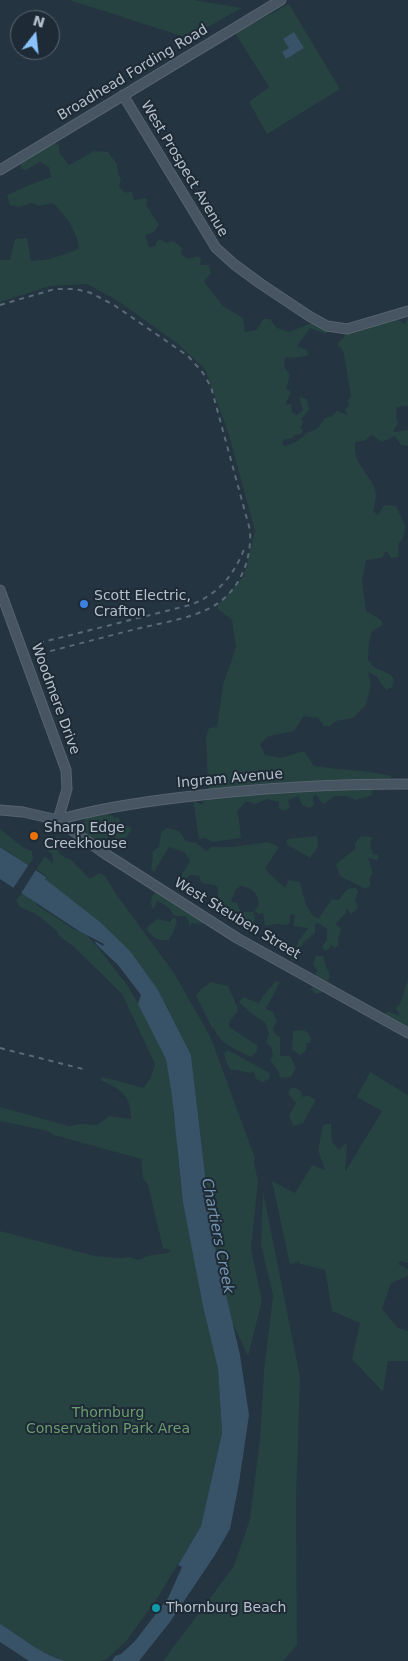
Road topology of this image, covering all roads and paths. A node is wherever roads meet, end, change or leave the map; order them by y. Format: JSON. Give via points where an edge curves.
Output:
{"nodes":[{"id":1,"x":281,"y":0,"type":"edge"},
{"id":2,"x":124,"y":95,"type":"junction"},
{"id":3,"x":0,"y":170,"type":"edge"},
{"id":4,"x":408,"y":312,"type":"edge"},
{"id":5,"x":0,"y":590,"type":"edge"},
{"id":6,"x":408,"y":784,"type":"edge"},
{"id":7,"x":0,"y":810,"type":"edge"},
{"id":8,"x":58,"y":820,"type":"junction"},
{"id":9,"x":408,"y":1033,"type":"edge"}],
"edges":[{"from":1,"to":2,"type":"street","name":"Broadhead Fording Road"},
{"from":2,"to":3,"type":"street","name":"Broadhead Fording Road"},
{"from":2,"to":4,"type":"street","name":"West Prospect Avenue","via":[[216,248],[235,265],[309,316],[335,328],[347,329]]},
{"from":5,"to":8,"type":"street","name":"Woodmere Drive","via":[[66,770],[67,789]]},
{"from":6,"to":8,"type":"street","name":"Ingram Avenue","via":[[332,784],[236,791],[89,810]]},
{"from":7,"to":8,"type":"street"},
{"from":8,"to":9,"type":"street","name":"West Steuben Street","via":[[226,931]]}]}
